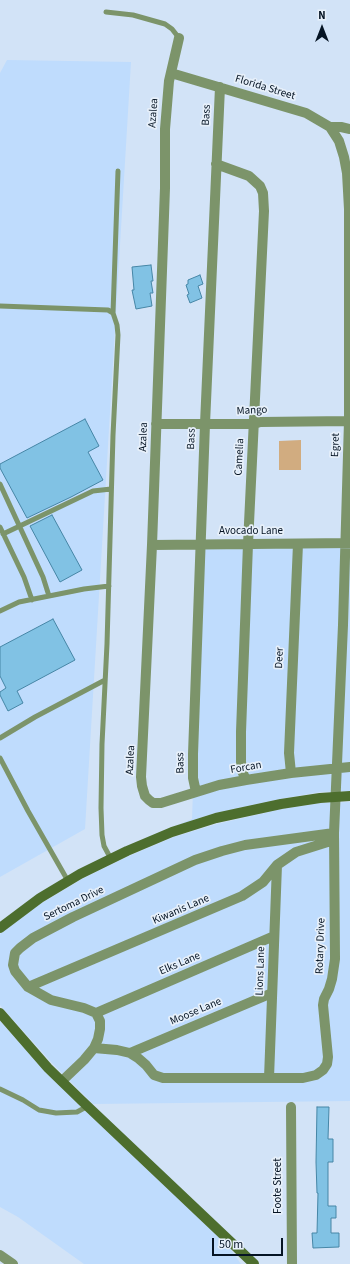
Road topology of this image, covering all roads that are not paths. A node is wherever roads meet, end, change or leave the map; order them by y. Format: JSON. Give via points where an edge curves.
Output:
{"nodes":[{"id":1,"x":106,"y":12,"type":"dead end"},
{"id":2,"x":179,"y":38,"type":"joint"},
{"id":3,"x":171,"y":73,"type":"junction"},
{"id":4,"x":220,"y":87,"type":"junction"},
{"id":5,"x":330,"y":127,"type":"junction"},
{"id":6,"x":350,"y":129,"type":"edge"},
{"id":7,"x":216,"y":164,"type":"junction"},
{"id":8,"x":118,"y":171,"type":"dead end"},
{"id":9,"x":0,"y":306,"type":"edge"},
{"id":10,"x":113,"y":313,"type":"junction"},
{"id":11,"x":349,"y":421,"type":"edge"},
{"id":12,"x":156,"y":424,"type":"junction"},
{"id":13,"x":205,"y":424,"type":"junction"},
{"id":14,"x":254,"y":424,"type":"junction"},
{"id":15,"x":0,"y":484,"type":"edge"},
{"id":16,"x":111,"y":489,"type":"junction"},
{"id":17,"x":0,"y":527,"type":"edge"},
{"id":18,"x":20,"y":527,"type":"junction"},
{"id":19,"x":3,"y":534,"type":"junction"},
{"id":20,"x":348,"y":543,"type":"edge"},
{"id":21,"x":200,"y":544,"type":"junction"},
{"id":22,"x":248,"y":544,"type":"junction"},
{"id":23,"x":298,"y":544,"type":"junction"},
{"id":24,"x":152,"y":545,"type":"junction"},
{"id":25,"x":109,"y":586,"type":"junction"},
{"id":26,"x":49,"y":596,"type":"junction"},
{"id":27,"x":32,"y":600,"type":"junction"},
{"id":28,"x":0,"y":611,"type":"edge"},
{"id":29,"x":105,"y":680,"type":"junction"},
{"id":30,"x":0,"y":738,"type":"edge"},
{"id":31,"x":0,"y":758,"type":"edge"},
{"id":32,"x":350,"y":767,"type":"edge"},
{"id":33,"x":336,"y":768,"type":"junction"},
{"id":34,"x":291,"y":773,"type":"junction"},
{"id":35,"x":246,"y":780,"type":"junction"},
{"id":36,"x":196,"y":792,"type":"junction"},
{"id":37,"x":350,"y":796,"type":"edge"},
{"id":38,"x":335,"y":797,"type":"junction"},
{"id":39,"x":149,"y":800,"type":"joint"},
{"id":40,"x":334,"y":836,"type":"junction"},
{"id":41,"x":111,"y":859,"type":"junction"},
{"id":42,"x":277,"y":865,"type":"junction"},
{"id":43,"x":68,"y":881,"type":"junction"},
{"id":44,"x":0,"y":928,"type":"edge"},
{"id":45,"x":274,"y":936,"type":"junction"},
{"id":46,"x":28,"y":987,"type":"junction"},
{"id":47,"x":272,"y":993,"type":"junction"},
{"id":48,"x":0,"y":1013,"type":"edge"},
{"id":49,"x":96,"y":1013,"type":"junction"},
{"id":50,"x":94,"y":1048,"type":"junction"},
{"id":51,"x":130,"y":1053,"type":"junction"},
{"id":52,"x":268,"y":1078,"type":"junction"},
{"id":53,"x":62,"y":1081,"type":"junction"},
{"id":54,"x":0,"y":1089,"type":"edge"},
{"id":55,"x":88,"y":1106,"type":"junction"},
{"id":56,"x":291,"y":1107,"type":"dead end"},
{"id":57,"x":0,"y":1255,"type":"edge"},
{"id":58,"x":13,"y":1264,"type":"edge"},
{"id":59,"x":254,"y":1264,"type":"edge"},
{"id":60,"x":292,"y":1264,"type":"edge"}],
"edges":[{"from":1,"to":2,"type":"lane","via":[[133,15],[165,24]]},
{"from":2,"to":3,"type":"street","name":"Azalea"},
{"from":3,"to":4,"type":"street","name":"Florida Street"},
{"from":3,"to":12,"type":"street","name":"Azalea","via":[[165,129]]},
{"from":4,"to":5,"type":"street","name":"Florida Street","via":[[306,113]]},
{"from":4,"to":7,"type":"street","name":"Bass"},
{"from":5,"to":6,"type":"street","name":"Florida Street"},
{"from":5,"to":11,"type":"street","name":"Egret","via":[[339,140],[347,173]]},
{"from":7,"to":13,"type":"street","name":"Bass"},
{"from":7,"to":14,"type":"street","name":"Camelia","via":[[249,176],[260,186],[263,193]]},
{"from":8,"to":10,"type":"lane"},
{"from":9,"to":10,"type":"lane","via":[[108,310]]},
{"from":10,"to":16,"type":"lane","via":[[118,335]]},
{"from":11,"to":14,"type":"street","name":"Mango"},
{"from":11,"to":20,"type":"street","name":"Egret"},
{"from":12,"to":13,"type":"street","name":"Mango"},
{"from":12,"to":24,"type":"street","name":"Azalea"},
{"from":13,"to":14,"type":"street","name":"Mango"},
{"from":13,"to":21,"type":"street","name":"Bass"},
{"from":14,"to":22,"type":"street","name":"Camelia"},
{"from":15,"to":18,"type":"lane"},
{"from":16,"to":18,"type":"lane","via":[[93,491]]},
{"from":16,"to":25,"type":"lane"},
{"from":17,"to":19,"type":"lane"},
{"from":18,"to":19,"type":"lane"},
{"from":18,"to":26,"type":"lane"},
{"from":19,"to":27,"type":"lane"},
{"from":20,"to":23,"type":"street","name":"Avocado Lane"},
{"from":20,"to":33,"type":"street","name":"Egret"},
{"from":21,"to":22,"type":"street","name":"Avocado Lane"},
{"from":21,"to":24,"type":"street","name":"Avocado Lane"},
{"from":21,"to":36,"type":"street","name":"Bass","via":[[192,754]]},
{"from":22,"to":23,"type":"street","name":"Avocado Lane"},
{"from":22,"to":35,"type":"street","name":"Camelia","via":[[241,747],[242,771]]},
{"from":23,"to":34,"type":"street","name":"Deer","via":[[289,745]]},
{"from":24,"to":39,"type":"street","name":"Azalea","via":[[141,777],[142,786]]},
{"from":25,"to":26,"type":"lane"},
{"from":25,"to":29,"type":"lane"},
{"from":26,"to":27,"type":"lane"},
{"from":27,"to":28,"type":"lane","via":[[19,602]]},
{"from":29,"to":30,"type":"lane"},
{"from":29,"to":41,"type":"lane","via":[[101,815],[104,846]]},
{"from":31,"to":43,"type":"lane"},
{"from":32,"to":33,"type":"street","name":"Forcan"},
{"from":33,"to":34,"type":"street","name":"Forcan"},
{"from":33,"to":38,"type":"street","name":"Egret"},
{"from":34,"to":35,"type":"street","name":"Forcan"},
{"from":35,"to":36,"type":"street","name":"Forcan"},
{"from":36,"to":39,"type":"street","name":"Forcan","via":[[161,803]]},
{"from":37,"to":38,"type":"main road"},
{"from":38,"to":40,"type":"street","name":"Rotary Drive"},
{"from":38,"to":41,"type":"main road","via":[[281,804],[216,818],[172,832]]},
{"from":40,"to":42,"type":"street","name":"Kiwanis Lane","via":[[296,852]]},
{"from":40,"to":46,"type":"street","name":"Sertoma Drive","via":[[273,840],[222,851],[195,860],[73,917],[33,938],[16,953],[13,965],[15,971]]},
{"from":40,"to":52,"type":"street","name":"Rotary Drive","via":[[335,959],[332,979],[323,1005],[328,1057],[322,1070],[311,1078]]},
{"from":41,"to":43,"type":"main road"},
{"from":42,"to":45,"type":"street","name":"Lions Lane"},
{"from":42,"to":46,"type":"street","name":"Kiwanis Lane","via":[[263,882],[242,896]]},
{"from":43,"to":44,"type":"main road"},
{"from":45,"to":47,"type":"street","name":"Lions Lane"},
{"from":45,"to":49,"type":"street","name":"Elks Lane"},
{"from":46,"to":49,"type":"street","name":"Sertoma Drive","via":[[51,1000]]},
{"from":47,"to":51,"type":"street","name":"Moose Lane"},
{"from":47,"to":52,"type":"street","name":"Lions Lane"},
{"from":48,"to":53,"type":"main road"},
{"from":49,"to":50,"type":"street","via":[[100,1029]]},
{"from":50,"to":51,"type":"street"},
{"from":50,"to":53,"type":"street"},
{"from":51,"to":52,"type":"street","name":"Rotary Drive","via":[[154,1075],[163,1078]]},
{"from":53,"to":55,"type":"main road"},
{"from":54,"to":55,"type":"lane","via":[[39,1110],[56,1113],[77,1112]]},
{"from":55,"to":59,"type":"main road"},
{"from":56,"to":60,"type":"street","name":"Foote Street"},
{"from":57,"to":58,"type":"street"}]}
